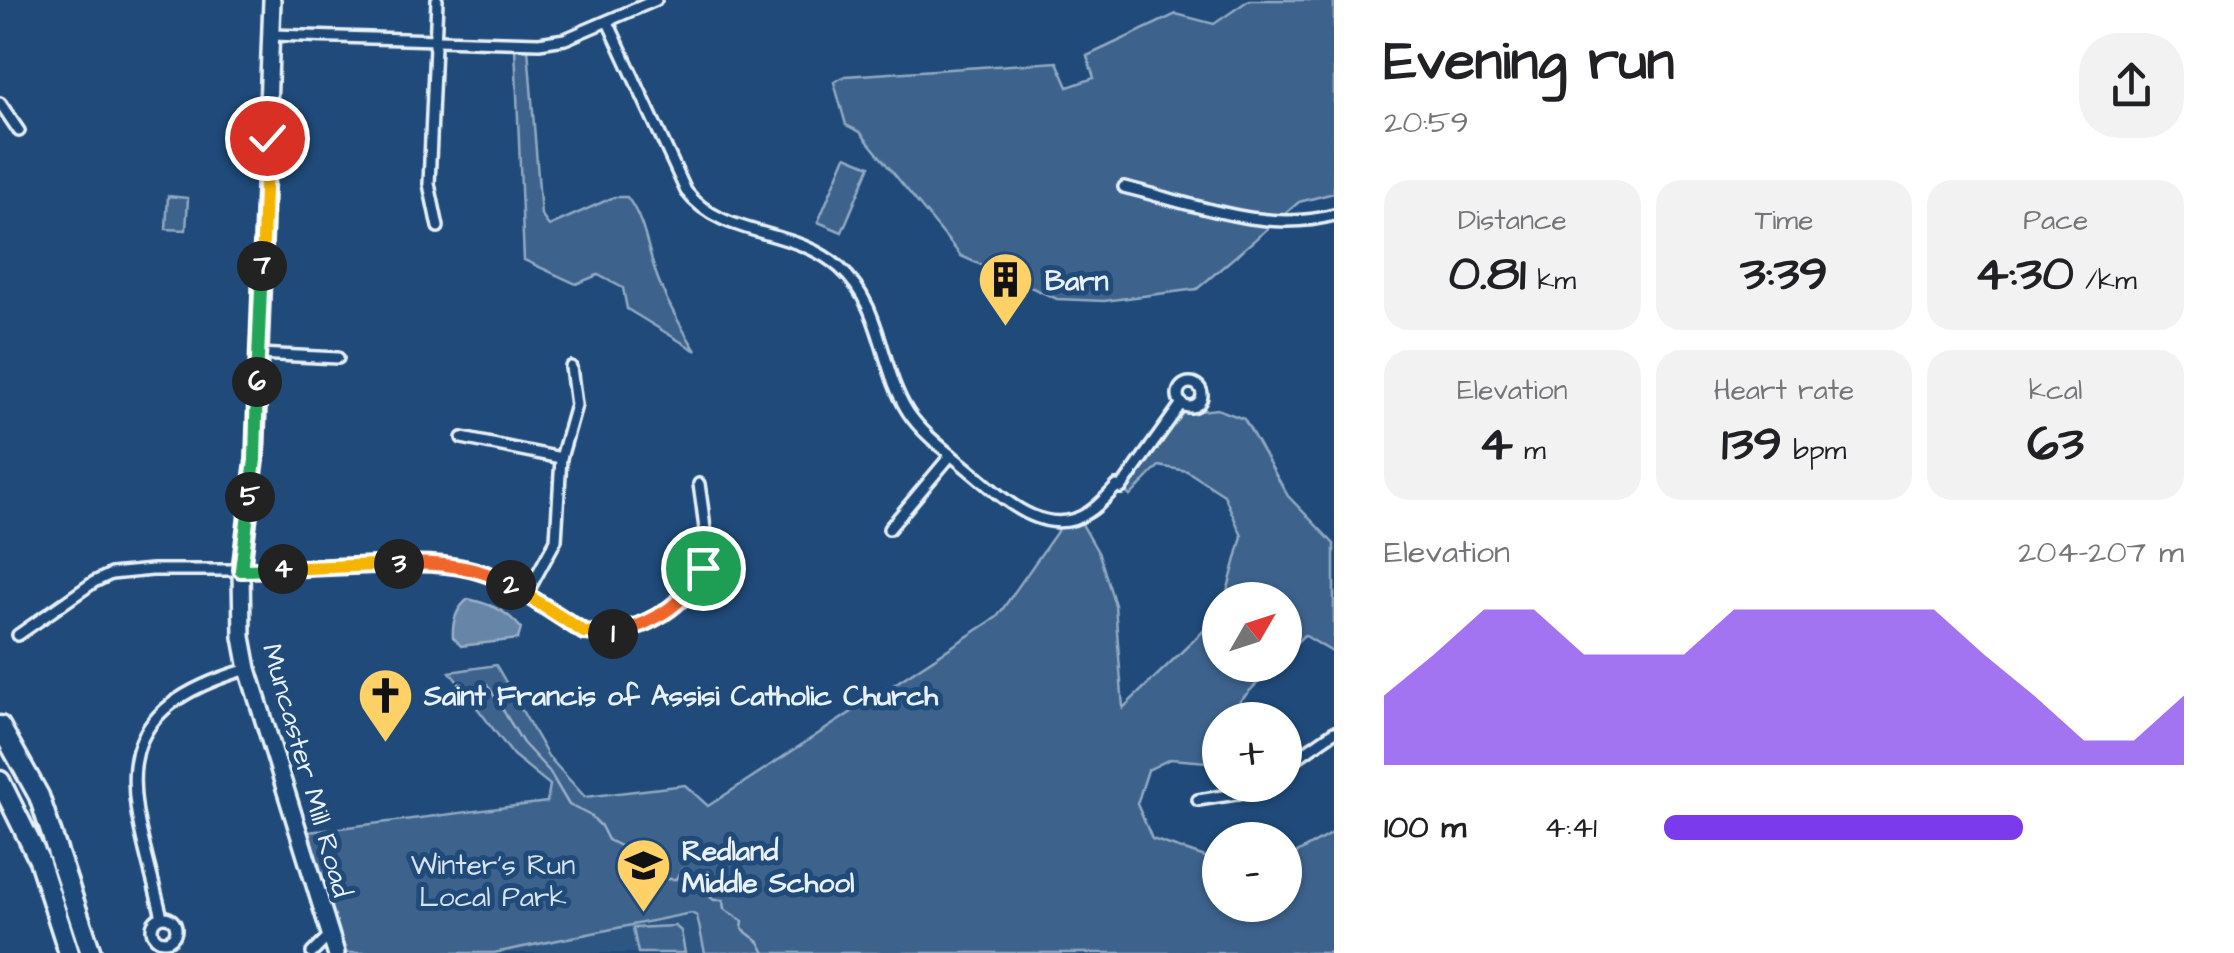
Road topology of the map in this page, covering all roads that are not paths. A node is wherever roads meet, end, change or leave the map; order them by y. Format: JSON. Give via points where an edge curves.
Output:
{"nodes":[{"id":1,"x":272,"y":0,"type":"edge"},
{"id":2,"x":437,"y":0,"type":"edge"},
{"id":3,"x":656,"y":0,"type":"edge"},
{"id":4,"x":608,"y":22,"type":"junction"},
{"id":5,"x":271,"y":34,"type":"junction"},
{"id":6,"x":435,"y":41,"type":"junction"},
{"id":7,"x":0,"y":103,"type":"edge"},
{"id":8,"x":19,"y":131,"type":"dead end"},
{"id":9,"x":1124,"y":187,"type":"dead end"},
{"id":10,"x":1334,"y":215,"type":"edge"},
{"id":11,"x":438,"y":227,"type":"dead end"},
{"id":12,"x":258,"y":354,"type":"junction"},
{"id":13,"x":338,"y":358,"type":"dead end"},
{"id":14,"x":571,"y":367,"type":"dead end"},
{"id":15,"x":1182,"y":403,"type":"dead end"},
{"id":16,"x":462,"y":438,"type":"dead end"},
{"id":17,"x":951,"y":455,"type":"junction"},
{"id":18,"x":561,"y":458,"type":"junction"},
{"id":19,"x":699,"y":484,"type":"dead end"},
{"id":20,"x":889,"y":528,"type":"dead end"},
{"id":21,"x":241,"y":570,"type":"junction"},
{"id":22,"x":527,"y":594,"type":"junction"},
{"id":23,"x":18,"y":635,"type":"dead end"},
{"id":24,"x":248,"y":669,"type":"junction"},
{"id":25,"x":0,"y":726,"type":"edge"},
{"id":26,"x":1334,"y":732,"type":"edge"},
{"id":27,"x":1302,"y":754,"type":"edge"},
{"id":28,"x":0,"y":781,"type":"edge"},
{"id":29,"x":1202,"y":799,"type":"edge"},
{"id":30,"x":1198,"y":800,"type":"dead end"},
{"id":31,"x":162,"y":917,"type":"dead end"},
{"id":32,"x":330,"y":935,"type":"junction"},
{"id":33,"x":69,"y":953,"type":"edge"},
{"id":34,"x":91,"y":953,"type":"edge"},
{"id":35,"x":312,"y":953,"type":"edge"},
{"id":36,"x":336,"y":953,"type":"edge"}],
"edges":[{"from":1,"to":5,"type":"main road","name":"Muncaster Mill Road"},
{"from":2,"to":6,"type":"street"},
{"from":3,"to":4,"type":"street"},
{"from":4,"to":6,"type":"street","via":[[539,43]]},
{"from":4,"to":17,"type":"street","via":[[695,202],[717,219],[792,239],[844,271],[872,313],[906,410]]},
{"from":5,"to":6,"type":"street"},
{"from":5,"to":12,"type":"main road","name":"Muncaster Mill Road"},
{"from":6,"to":11,"type":"street","via":[[429,184]]},
{"from":7,"to":8,"type":"street"},
{"from":9,"to":10,"type":"street","via":[[1268,221]]},
{"from":12,"to":13,"type":"street"},
{"from":12,"to":21,"type":"main road","name":"Muncaster Mill Road","via":[[255,460]]},
{"from":14,"to":18,"type":"street","via":[[576,405]]},
{"from":15,"to":17,"type":"street","via":[[1122,488],[1090,512],[1065,520],[1020,511]]},
{"from":16,"to":18,"type":"street"},
{"from":17,"to":20,"type":"street"},
{"from":18,"to":22,"type":"street","via":[[556,540]]},
{"from":19,"to":22,"type":"street","via":[[705,564],[676,606],[630,628],[596,635]]},
{"from":21,"to":22,"type":"street","via":[[438,564],[483,572]]},
{"from":21,"to":23,"type":"street","via":[[111,574]]},
{"from":21,"to":24,"type":"main road","name":"Muncaster Mill Road"},
{"from":24,"to":31,"type":"street","via":[[184,693],[162,710],[137,748],[132,795]]},
{"from":24,"to":32,"type":"main road","name":"Muncaster Mill Road"},
{"from":25,"to":34,"type":"highway","via":[[40,796]]},
{"from":26,"to":27,"type":"street"},
{"from":28,"to":33,"type":"highway","via":[[39,860]]},
{"from":29,"to":30,"type":"street"},
{"from":32,"to":35,"type":"street"},
{"from":32,"to":36,"type":"main road","name":"Muncaster Mill Road"}]}
